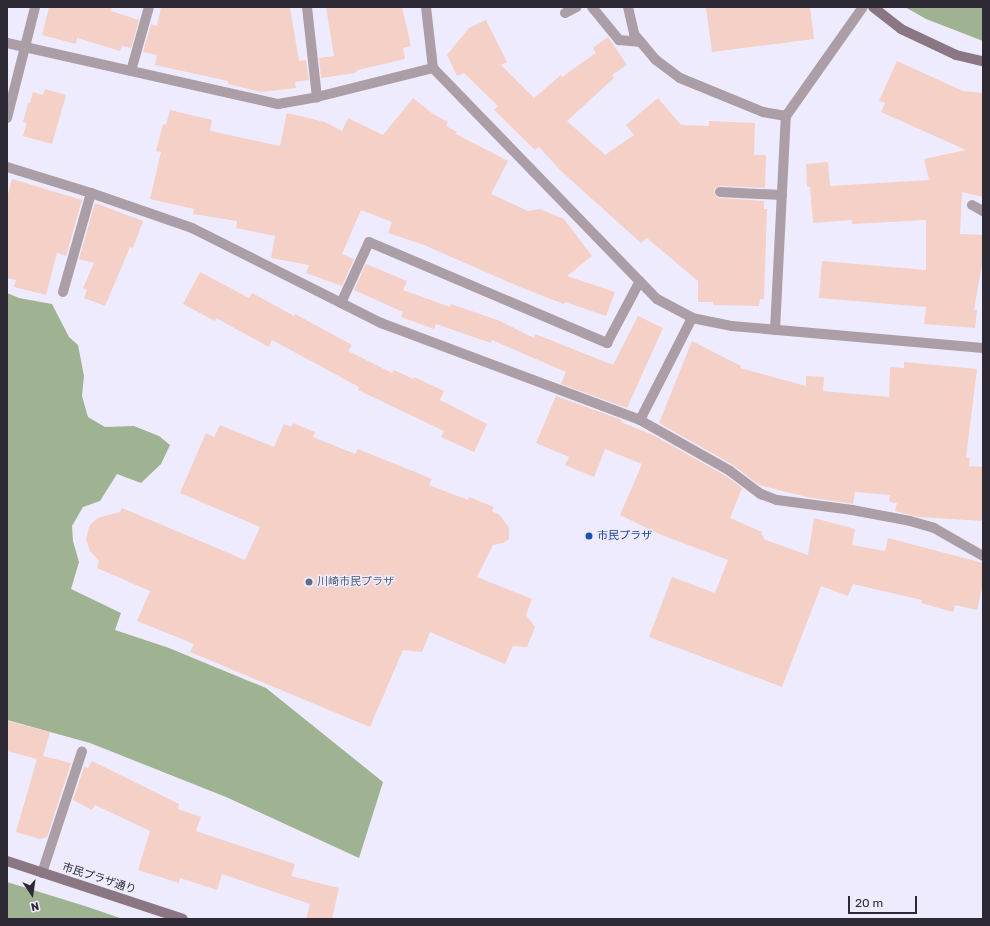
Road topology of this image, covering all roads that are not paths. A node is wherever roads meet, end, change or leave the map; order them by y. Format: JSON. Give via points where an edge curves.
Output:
{"nodes":[{"id":1,"x":35,"y":7,"type":"edge"},
{"id":2,"x":149,"y":7,"type":"edge"},
{"id":3,"x":307,"y":7,"type":"edge"},
{"id":4,"x":426,"y":7,"type":"edge"},
{"id":5,"x":577,"y":7,"type":"edge"},
{"id":6,"x":592,"y":7,"type":"edge"},
{"id":7,"x":628,"y":7,"type":"edge"},
{"id":8,"x":863,"y":7,"type":"edge"},
{"id":9,"x":873,"y":7,"type":"edge"},
{"id":10,"x":565,"y":13,"type":"dead end"},
{"id":11,"x":641,"y":42,"type":"junction"},
{"id":12,"x":7,"y":43,"type":"edge"},
{"id":13,"x":25,"y":48,"type":"junction"},
{"id":14,"x":983,"y":61,"type":"edge"},
{"id":15,"x":433,"y":68,"type":"junction"},
{"id":16,"x":131,"y":71,"type":"junction"},
{"id":17,"x":317,"y":97,"type":"junction"},
{"id":18,"x":786,"y":116,"type":"junction"},
{"id":19,"x":7,"y":118,"type":"edge"},
{"id":20,"x":7,"y":167,"type":"edge"},
{"id":21,"x":720,"y":192,"type":"dead end"},
{"id":22,"x":91,"y":193,"type":"junction"},
{"id":23,"x":782,"y":195,"type":"junction"},
{"id":24,"x":972,"y":206,"type":"dead end"},
{"id":25,"x":983,"y":211,"type":"edge"},
{"id":26,"x":640,"y":280,"type":"junction"},
{"id":27,"x":63,"y":292,"type":"dead end"},
{"id":28,"x":341,"y":303,"type":"junction"},
{"id":29,"x":692,"y":318,"type":"junction"},
{"id":30,"x":775,"y":330,"type":"junction"},
{"id":31,"x":983,"y":348,"type":"edge"},
{"id":32,"x":640,"y":420,"type":"junction"},
{"id":33,"x":983,"y":556,"type":"edge"},
{"id":34,"x":82,"y":751,"type":"dead end"},
{"id":35,"x":7,"y":861,"type":"edge"},
{"id":36,"x":42,"y":873,"type":"junction"},
{"id":37,"x":183,"y":919,"type":"edge"}],
"edges":[{"from":1,"to":13,"type":"street"},
{"from":2,"to":16,"type":"street"},
{"from":3,"to":17,"type":"street"},
{"from":4,"to":15,"type":"street"},
{"from":5,"to":10,"type":"street"},
{"from":6,"to":11,"type":"street","via":[[619,40]]},
{"from":7,"to":11,"type":"street","via":[[634,34]]},
{"from":8,"to":18,"type":"street"},
{"from":9,"to":14,"type":"street","via":[[901,29],[956,55]]},
{"from":11,"to":18,"type":"street","via":[[656,60],[680,78],[763,112]]},
{"from":12,"to":13,"type":"street"},
{"from":13,"to":16,"type":"street"},
{"from":13,"to":19,"type":"street"},
{"from":15,"to":17,"type":"street"},
{"from":15,"to":26,"type":"street"},
{"from":16,"to":17,"type":"street","via":[[278,104]]},
{"from":18,"to":23,"type":"street"},
{"from":20,"to":22,"type":"street"},
{"from":21,"to":23,"type":"street"},
{"from":22,"to":27,"type":"street"},
{"from":22,"to":28,"type":"street","via":[[192,228]]},
{"from":23,"to":30,"type":"street"},
{"from":24,"to":25,"type":"street"},
{"from":26,"to":28,"type":"street","via":[[607,343],[369,242]]},
{"from":26,"to":29,"type":"street","via":[[657,299]]},
{"from":28,"to":32,"type":"street","via":[[381,323]]},
{"from":29,"to":30,"type":"street","via":[[732,326]]},
{"from":29,"to":32,"type":"street"},
{"from":30,"to":31,"type":"street"},
{"from":32,"to":33,"type":"street","via":[[730,471],[761,494],[777,500],[910,521],[934,528]]},
{"from":34,"to":36,"type":"street"},
{"from":35,"to":36,"type":"street","name":"市民プラザ通り"},
{"from":36,"to":37,"type":"street","name":"市民プラザ通り"}]}
